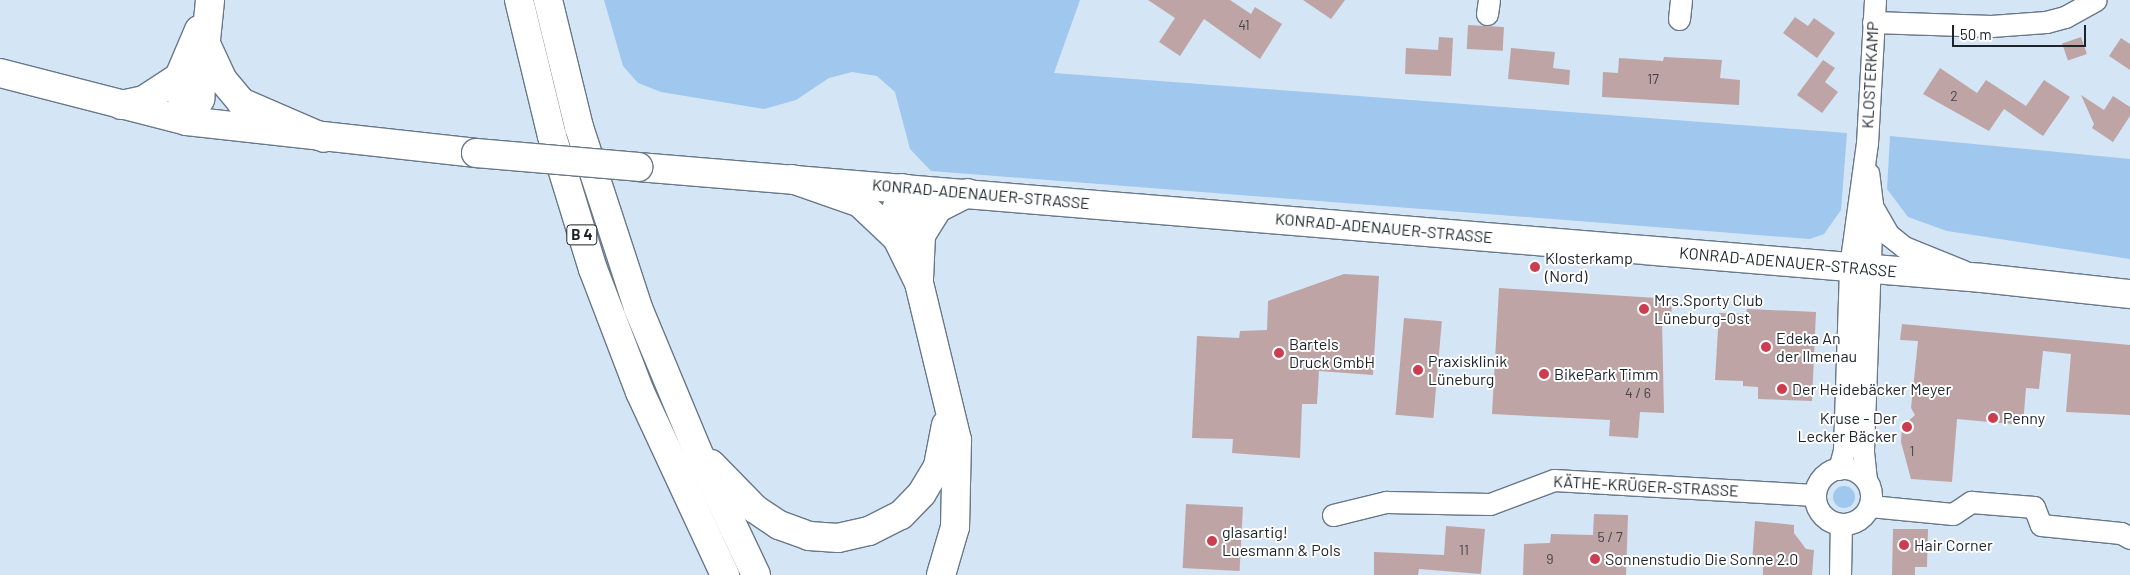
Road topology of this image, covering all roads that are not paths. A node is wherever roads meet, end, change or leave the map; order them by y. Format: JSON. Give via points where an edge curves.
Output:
{"nodes":[{"id":1,"x":519,"y":0,"type":"edge"},
{"id":2,"x":548,"y":0,"type":"edge"},
{"id":3,"x":1874,"y":0,"type":"edge"},
{"id":4,"x":2096,"y":0,"type":"edge"},
{"id":5,"x":210,"y":2,"type":"edge"},
{"id":6,"x":1874,"y":22,"type":"junction"},
{"id":7,"x":206,"y":44,"type":"junction"},
{"id":8,"x":0,"y":73,"type":"edge"},
{"id":9,"x":179,"y":77,"type":"junction"},
{"id":10,"x":121,"y":105,"type":"junction"},
{"id":11,"x":186,"y":120,"type":"junction"},
{"id":12,"x":324,"y":138,"type":"junction"},
{"id":13,"x":1865,"y":151,"type":"junction"},
{"id":14,"x":792,"y":179,"type":"junction"},
{"id":15,"x":904,"y":188,"type":"junction"},
{"id":16,"x":967,"y":193,"type":"junction"},
{"id":17,"x":1872,"y":204,"type":"junction"},
{"id":18,"x":909,"y":236,"type":"junction"},
{"id":19,"x":1860,"y":268,"type":"junction"},
{"id":20,"x":1982,"y":278,"type":"junction"},
{"id":21,"x":2130,"y":294,"type":"edge"},
{"id":22,"x":947,"y":396,"type":"junction"},
{"id":23,"x":697,"y":450,"type":"junction"},
{"id":24,"x":1839,"y":469,"type":"junction"},
{"id":25,"x":1866,"y":480,"type":"junction"},
{"id":26,"x":1815,"y":495,"type":"junction"},
{"id":27,"x":1870,"y":506,"type":"junction"},
{"id":28,"x":1333,"y":515,"type":"dead end"},
{"id":29,"x":1841,"y":525,"type":"junction"},
{"id":30,"x":2130,"y":538,"type":"edge"},
{"id":31,"x":725,"y":575,"type":"edge"},
{"id":32,"x":756,"y":575,"type":"edge"},
{"id":33,"x":941,"y":575,"type":"edge"},
{"id":34,"x":1840,"y":575,"type":"edge"}],
"edges":[{"from":1,"to":31,"type":"main road","number":"B 4","via":[[552,136],[593,269],[640,392]]},
{"from":2,"to":23,"type":"main road","number":"B 4","via":[[604,211],[638,308]]},
{"from":3,"to":6,"type":"street","name":"KLOSTERKAMP"},
{"from":4,"to":6,"type":"street","via":[[2065,18],[2030,23]]},
{"from":5,"to":7,"type":"main road"},
{"from":5,"to":9,"type":"main road"},
{"from":6,"to":13,"type":"street","name":"KLOSTERKAMP"},
{"from":7,"to":11,"type":"main road","via":[[200,99]]},
{"from":7,"to":12,"type":"main road","via":[[222,79],[241,102]]},
{"from":8,"to":10,"type":"main road","name":"KONRAD-ADENAUER-STRASSE"},
{"from":9,"to":10,"type":"main road","via":[[144,100]]},
{"from":9,"to":11,"type":"main road"},
{"from":10,"to":11,"type":"main road","name":"KONRAD-ADENAUER-STRASSE"},
{"from":11,"to":12,"type":"main road","name":"KONRAD-ADENAUER-STRASSE"},
{"from":12,"to":14,"type":"main road","name":"KONRAD-ADENAUER-STRASSE","bridge":true},
{"from":13,"to":17,"type":"street","name":"KLOSTERKAMP"},
{"from":13,"to":19,"type":"street","name":"KLOSTERKAMP"},
{"from":14,"to":15,"type":"main road","name":"KONRAD-ADENAUER-STRASSE"},
{"from":14,"to":18,"type":"main road","via":[[860,203]]},
{"from":15,"to":16,"type":"main road","name":"KONRAD-ADENAUER-STRASSE"},
{"from":15,"to":18,"type":"main road","via":[[896,211]]},
{"from":16,"to":18,"type":"main road","via":[[938,208]]},
{"from":16,"to":19,"type":"main road","name":"KONRAD-ADENAUER-STRASSE"},
{"from":17,"to":19,"type":"street","name":"KLOSTERKAMP"},
{"from":17,"to":20,"type":"street","name":"KLOSTERKAMP","via":[[1889,235],[1904,247]]},
{"from":18,"to":22,"type":"main road"},
{"from":19,"to":20,"type":"main road","name":"KONRAD-ADENAUER-STRASSE"},
{"from":19,"to":24,"type":"street","via":[[1844,450]]},
{"from":19,"to":25,"type":"street"},
{"from":20,"to":21,"type":"main road","name":"KONRAD-ADENAUER-STRASSE"},
{"from":22,"to":23,"type":"main road","via":[[946,439],[938,466],[922,493],[901,515],[869,531],[838,538],[809,536],[779,525],[755,509]]},
{"from":22,"to":33,"type":"main road","via":[[960,468],[955,527]]},
{"from":23,"to":32,"type":"main road","number":"B 4"},
{"from":24,"to":25,"type":"street","via":[[1854,470]]},
{"from":24,"to":26,"type":"street","via":[[1822,478]]},
{"from":25,"to":27,"type":"street"},
{"from":26,"to":28,"type":"street","name":"KÄTHE-KRÜGER-STRASSE","via":[[1554,480],[1490,504],[1386,502]]},
{"from":26,"to":29,"type":"street","via":[[1819,512]]},
{"from":27,"to":29,"type":"street","via":[[1859,520]]},
{"from":27,"to":30,"type":"street","via":[[1953,514],[1972,502],[2034,507],[2041,525],[2121,532]]},
{"from":29,"to":34,"type":"street"}]}
